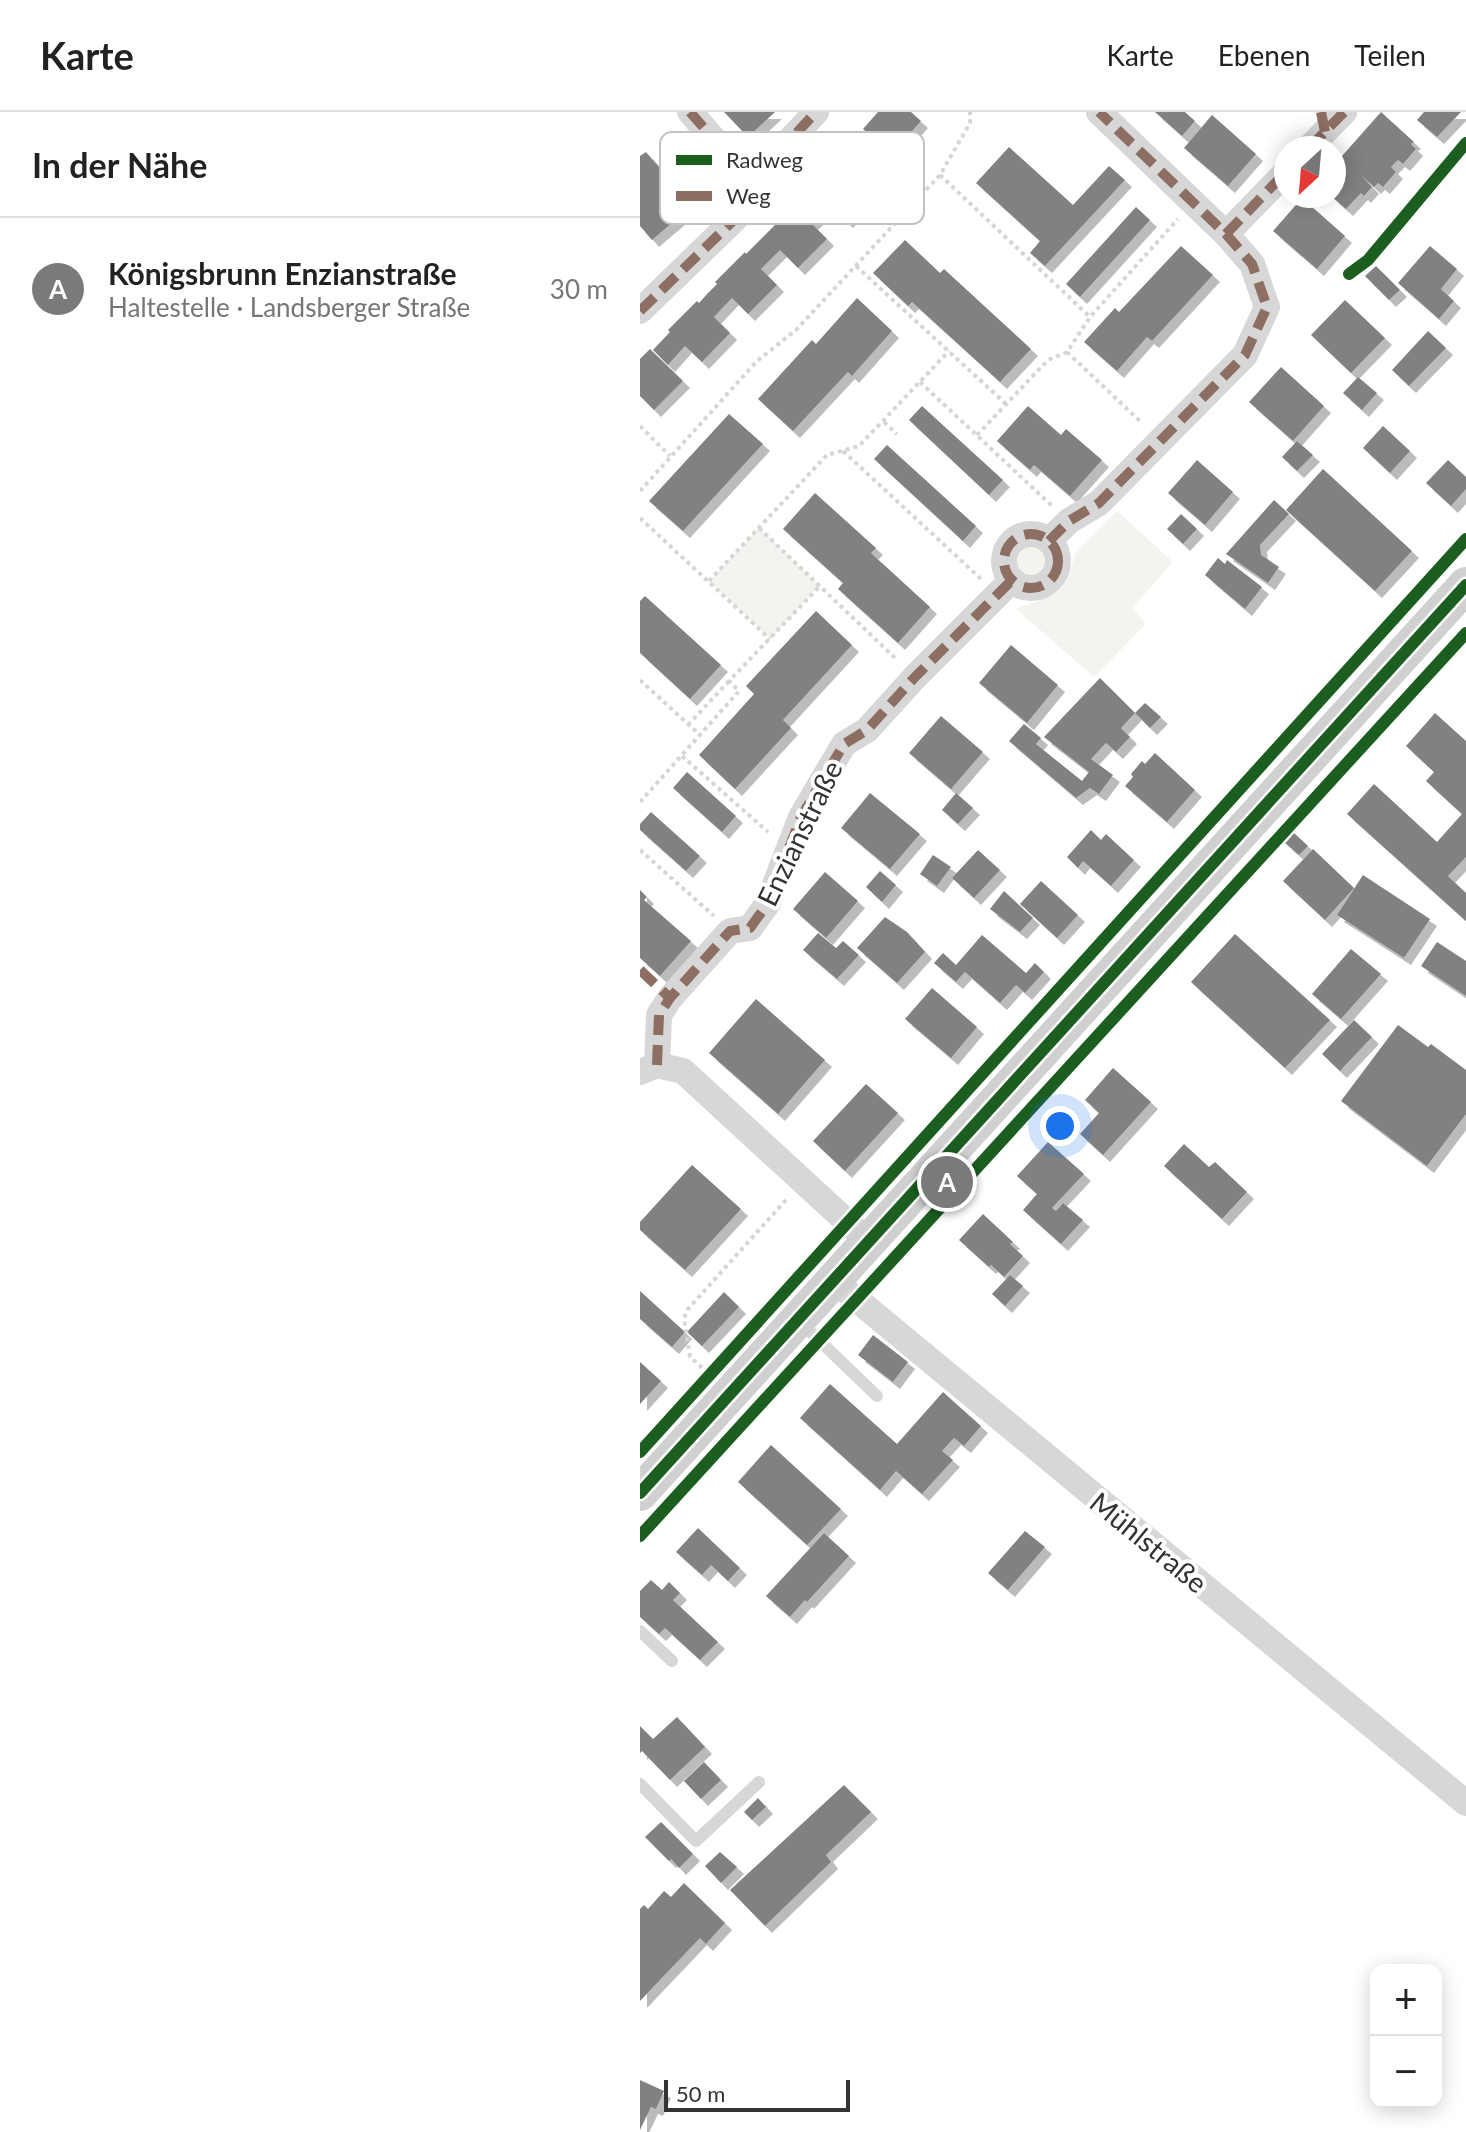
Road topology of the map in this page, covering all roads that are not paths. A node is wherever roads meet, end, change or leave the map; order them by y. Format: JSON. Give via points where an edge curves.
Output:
{"nodes":[{"id":1,"x":690,"y":112,"type":"edge"},
{"id":2,"x":816,"y":112,"type":"edge"},
{"id":3,"x":1099,"y":112,"type":"edge"},
{"id":4,"x":1344,"y":112,"type":"edge"},
{"id":5,"x":1318,"y":131,"type":"edge"},
{"id":6,"x":707,"y":132,"type":"edge"},
{"id":7,"x":797,"y":132,"type":"edge"},
{"id":8,"x":1274,"y":184,"type":"edge"},
{"id":9,"x":730,"y":224,"type":"edge"},
{"id":10,"x":1226,"y":234,"type":"junction"},
{"id":11,"x":640,"y":311,"type":"edge"},
{"id":12,"x":1049,"y":541,"type":"junction"},
{"id":13,"x":1466,"y":585,"type":"edge"},
{"id":14,"x":1004,"y":587,"type":"junction"},
{"id":15,"x":649,"y":1068,"type":"edge"},
{"id":16,"x":869,"y":1242,"type":"junction"},
{"id":17,"x":833,"y":1280,"type":"junction"},
{"id":18,"x":798,"y":1321,"type":"junction"},
{"id":19,"x":877,"y":1396,"type":"dead end"},
{"id":20,"x":640,"y":1493,"type":"edge"},
{"id":21,"x":640,"y":1631,"type":"edge"},
{"id":22,"x":672,"y":1661,"type":"dead end"},
{"id":23,"x":759,"y":1782,"type":"dead end"},
{"id":24,"x":640,"y":1784,"type":"edge"},
{"id":25,"x":1466,"y":1803,"type":"edge"}],
"edges":[{"from":1,"to":6,"type":"street"},
{"from":2,"to":7,"type":"street"},
{"from":3,"to":10,"type":"street"},
{"from":4,"to":5,"type":"street"},
{"from":8,"to":10,"type":"street"},
{"from":9,"to":11,"type":"street"},
{"from":10,"to":12,"type":"street","via":[[1252,264],[1267,307],[1245,355],[1099,503]]},
{"from":12,"to":14,"type":"street","via":[[1034,534],[1011,543],[1004,558]]},
{"from":12,"to":14,"type":"street","via":[[1058,565],[1051,580],[1036,588]]},
{"from":13,"to":16,"type":"street"},
{"from":14,"to":15,"type":"street","name":"Enzianstraße","via":[[867,730],[844,744],[801,817],[768,903],[750,928],[730,931],[659,1015]]},
{"from":15,"to":16,"type":"street","name":"Enzianstraße","via":[[683,1071]]},
{"from":16,"to":17,"type":"street"},
{"from":17,"to":18,"type":"street"},
{"from":17,"to":25,"type":"street","name":"Mühlstraße"},
{"from":18,"to":19,"type":"lane"},
{"from":18,"to":20,"type":"street"},
{"from":21,"to":22,"type":"lane"},
{"from":23,"to":24,"type":"lane","via":[[696,1841]]}]}
